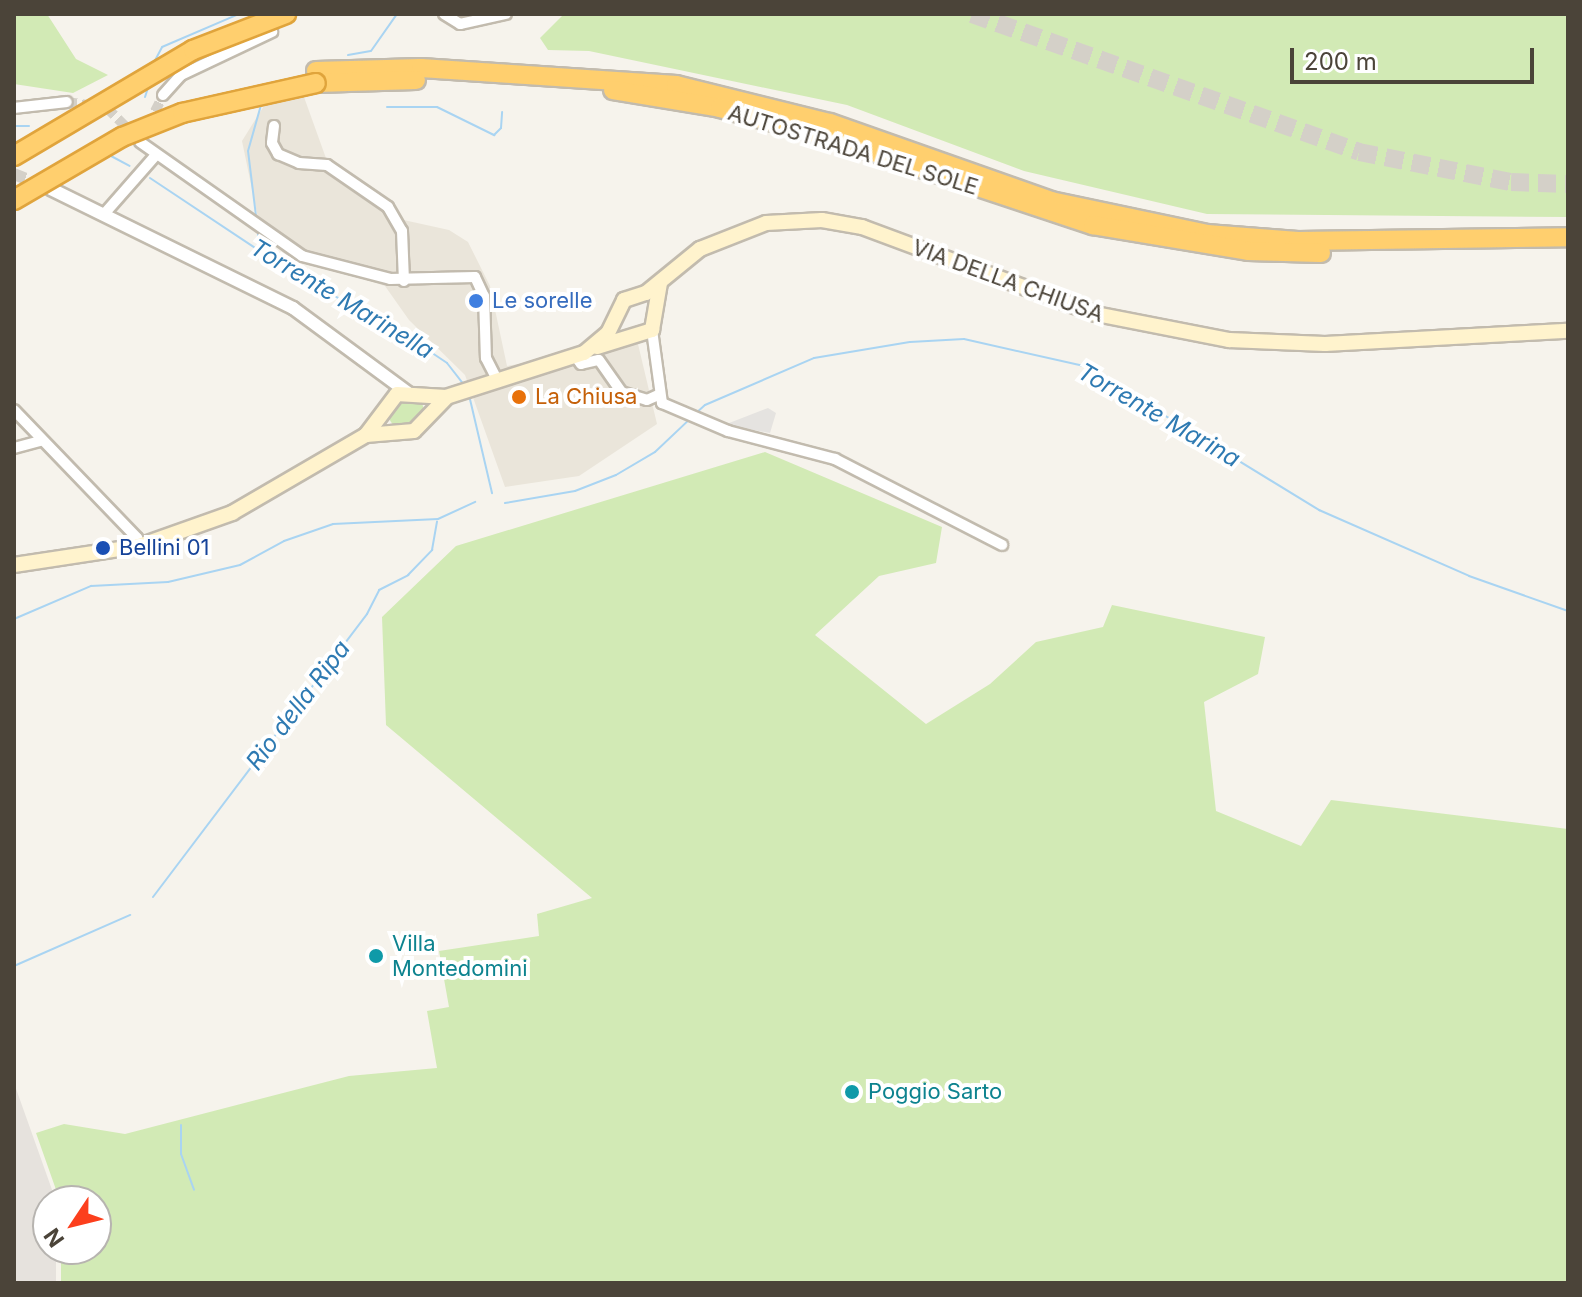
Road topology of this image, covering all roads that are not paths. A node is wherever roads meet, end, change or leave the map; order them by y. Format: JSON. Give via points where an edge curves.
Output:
{"nodes":[{"id":1,"x":286,"y":14,"type":"edge"},
{"id":2,"x":444,"y":14,"type":"edge"},
{"id":3,"x":506,"y":14,"type":"edge"},
{"id":4,"x":272,"y":32,"type":"dead end"},
{"id":5,"x":316,"y":77,"type":"junction"},
{"id":6,"x":163,"y":95,"type":"tunnel mouth"},
{"id":7,"x":67,"y":102,"type":"tunnel mouth"},
{"id":8,"x":14,"y":108,"type":"edge"},
{"id":9,"x":274,"y":126,"type":"dead end"},
{"id":10,"x":140,"y":142,"type":"tunnel mouth"},
{"id":11,"x":14,"y":156,"type":"edge"},
{"id":12,"x":155,"y":156,"type":"junction"},
{"id":13,"x":14,"y":186,"type":"edge"},
{"id":14,"x":51,"y":189,"type":"tunnel mouth"},
{"id":15,"x":14,"y":200,"type":"edge"},
{"id":16,"x":105,"y":213,"type":"junction"},
{"id":17,"x":1568,"y":237,"type":"edge"},
{"id":18,"x":1454,"y":245,"type":"junction"},
{"id":19,"x":1568,"y":249,"type":"edge"},
{"id":20,"x":404,"y":281,"type":"junction"},
{"id":21,"x":660,"y":283,"type":"junction"},
{"id":22,"x":639,"y":296,"type":"junction"},
{"id":23,"x":655,"y":309,"type":"junction"},
{"id":24,"x":615,"y":319,"type":"junction"},
{"id":25,"x":652,"y":330,"type":"junction"},
{"id":26,"x":1568,"y":331,"type":"edge"},
{"id":27,"x":636,"y":338,"type":"junction"},
{"id":28,"x":593,"y":347,"type":"junction"},
{"id":29,"x":652,"y":348,"type":"junction"},
{"id":30,"x":575,"y":356,"type":"junction"},
{"id":31,"x":380,"y":370,"type":"junction"},
{"id":32,"x":498,"y":382,"type":"junction"},
{"id":33,"x":412,"y":394,"type":"junction"},
{"id":34,"x":658,"y":395,"type":"junction"},
{"id":35,"x":450,"y":396,"type":"junction"},
{"id":36,"x":387,"y":405,"type":"junction"},
{"id":37,"x":14,"y":410,"type":"edge"},
{"id":38,"x":424,"y":420,"type":"junction"},
{"id":39,"x":398,"y":431,"type":"junction"},
{"id":40,"x":366,"y":435,"type":"junction"},
{"id":41,"x":40,"y":441,"type":"junction"},
{"id":42,"x":14,"y":448,"type":"edge"},
{"id":43,"x":1002,"y":545,"type":"dead end"},
{"id":44,"x":139,"y":546,"type":"junction"},
{"id":45,"x":14,"y":565,"type":"edge"}],
"edges":[{"from":1,"to":11,"type":"highway","bridge":true,"via":[[193,50]]},
{"from":2,"to":3,"type":"street","via":[[460,24]]},
{"from":4,"to":6,"type":"street","via":[[181,75]]},
{"from":5,"to":13,"type":"highway","name":"AUTOSTRADA DEL SOLE","via":[[249,82],[168,106],[114,127]]},
{"from":5,"to":15,"type":"highway","name":"AUTOSTRADA DEL SOLE","bridge":true,"via":[[182,113],[122,137]]},
{"from":5,"to":18,"type":"highway","name":"AUTOSTRADA DEL SOLE","via":[[642,94],[822,135],[1093,225],[1296,253]]},
{"from":7,"to":8,"type":"street"},
{"from":9,"to":20,"type":"street","via":[[272,143],[278,154],[299,163],[327,165],[388,207],[402,231]]},
{"from":10,"to":12,"type":"street"},
{"from":12,"to":16,"type":"street"},
{"from":12,"to":20,"type":"street","via":[[302,256]]},
{"from":14,"to":16,"type":"street"},
{"from":16,"to":31,"type":"street","via":[[293,308]]},
{"from":17,"to":18,"type":"highway","name":"AUTOSTRADA DEL SOLE"},
{"from":18,"to":19,"type":"highway","name":"AUTOSTRADA DEL SOLE"},
{"from":20,"to":32,"type":"street","via":[[475,277],[484,296],[486,358]]},
{"from":21,"to":22,"type":"main road","name":"VIA DELLA CHIUSA"},
{"from":21,"to":23,"type":"main road"},
{"from":21,"to":26,"type":"main road","name":"VIA DELLA CHIUSA","via":[[688,257],[728,235],[766,223],[822,220],[862,227],[1096,314],[1229,340],[1325,344]]},
{"from":22,"to":23,"type":"main road"},
{"from":22,"to":24,"type":"main road","name":"VIA DELLA CHIUSA","via":[[624,300]]},
{"from":23,"to":25,"type":"main road"},
{"from":24,"to":27,"type":"main road","via":[[619,329]]},
{"from":24,"to":28,"type":"main road","name":"VIA DELLA CHIUSA"},
{"from":25,"to":27,"type":"main road","name":"VIA DELLA CHIUSA"},
{"from":25,"to":29,"type":"street"},
{"from":27,"to":28,"type":"main road","name":"VIA DELLA CHIUSA"},
{"from":27,"to":29,"type":"street"},
{"from":28,"to":30,"type":"main road","name":"VIA DELLA CHIUSA"},
{"from":29,"to":34,"type":"street"},
{"from":30,"to":32,"type":"main road","name":"VIA DELLA CHIUSA"},
{"from":30,"to":34,"type":"street","via":[[581,364],[599,360],[621,392],[647,400]]},
{"from":31,"to":33,"type":"street"},
{"from":31,"to":36,"type":"street"},
{"from":32,"to":35,"type":"main road","name":"VIA DELLA CHIUSA"},
{"from":33,"to":35,"type":"main road","name":"VIA DELLA CHIUSA"},
{"from":33,"to":36,"type":"main road","name":"VIA DELLA CHIUSA"},
{"from":33,"to":38,"type":"main road","via":[[425,409]]},
{"from":34,"to":43,"type":"street","via":[[667,406],[715,427],[835,459]]},
{"from":35,"to":38,"type":"main road","name":"VIA DELLA CHIUSA"},
{"from":36,"to":39,"type":"main road"},
{"from":36,"to":40,"type":"main road"},
{"from":37,"to":41,"type":"street"},
{"from":38,"to":39,"type":"main road","name":"VIA DELLA CHIUSA","via":[[414,431]]},
{"from":39,"to":40,"type":"main road","name":"VIA DELLA CHIUSA"},
{"from":40,"to":44,"type":"main road","via":[[232,513]]},
{"from":41,"to":42,"type":"street"},
{"from":41,"to":44,"type":"street","via":[[137,538]]},
{"from":44,"to":45,"type":"main road"}]}
